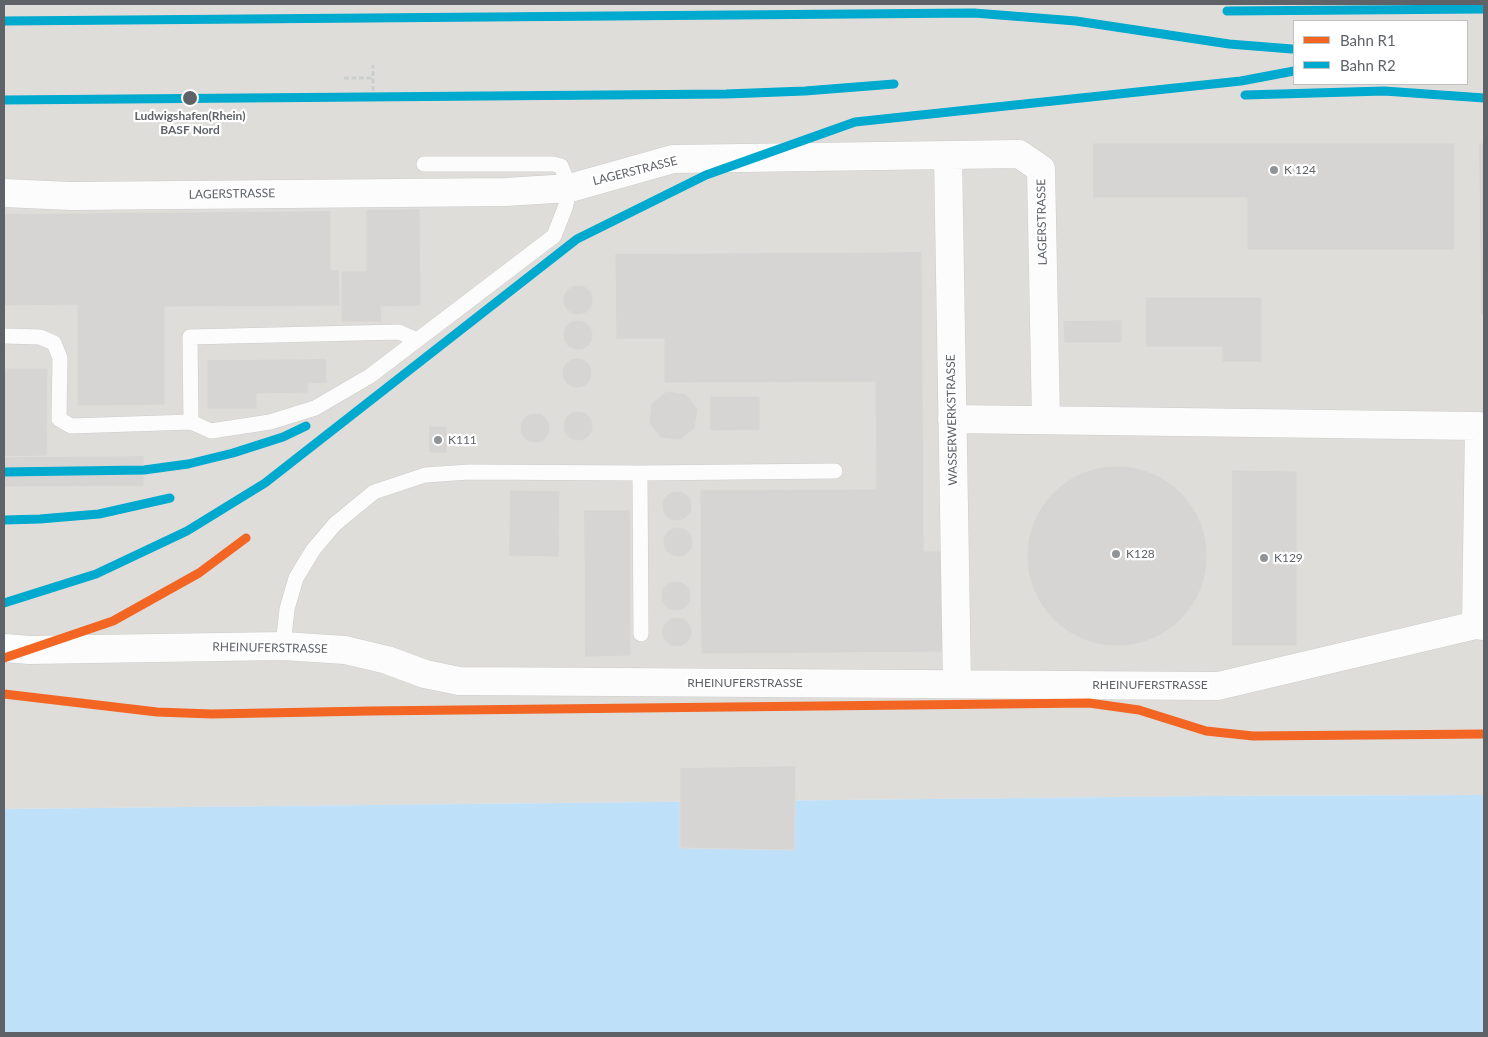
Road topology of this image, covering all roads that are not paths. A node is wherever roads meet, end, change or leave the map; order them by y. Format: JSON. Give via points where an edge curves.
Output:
{"nodes":[{"id":1,"x":948,"y":156,"type":"junction"},
{"id":2,"x":424,"y":164,"type":"dead end"},
{"id":3,"x":570,"y":188,"type":"junction"},
{"id":4,"x":4,"y":193,"type":"edge"},
{"id":5,"x":4,"y":336,"type":"edge"},
{"id":6,"x":417,"y":340,"type":"junction"},
{"id":7,"x":952,"y":419,"type":"junction"},
{"id":8,"x":1046,"y":420,"type":"junction"},
{"id":9,"x":191,"y":422,"type":"junction"},
{"id":10,"x":835,"y":471,"type":"dead end"},
{"id":11,"x":640,"y":473,"type":"junction"},
{"id":12,"x":1480,"y":626,"type":"edge"},
{"id":13,"x":641,"y":634,"type":"dead end"},
{"id":14,"x":283,"y":646,"type":"junction"},
{"id":15,"x":4,"y":648,"type":"edge"},
{"id":16,"x":957,"y":684,"type":"junction"}],
"edges":[{"from":1,"to":3,"type":"street","name":"LAGERSTRASSE","via":[[673,160]]},
{"from":1,"to":7,"type":"street","name":"WASSERWERKSTRASSE"},
{"from":1,"to":8,"type":"street","name":"LAGERSTRASSE","via":[[1019,154],[1041,169]]},
{"from":2,"to":3,"type":"lane","via":[[553,164],[561,166]]},
{"from":3,"to":4,"type":"street","name":"LAGERSTRASSE","via":[[506,192],[71,196]]},
{"from":3,"to":6,"type":"lane","via":[[554,236]]},
{"from":5,"to":9,"type":"lane","via":[[40,337],[54,343],[60,358],[59,419],[71,426]]},
{"from":6,"to":9,"type":"lane","via":[[370,376],[315,408],[270,422],[211,431]]},
{"from":6,"to":9,"type":"lane","via":[[399,332],[190,336]]},
{"from":7,"to":8,"type":"street"},
{"from":7,"to":16,"type":"street","name":"WASSERWERKSTRASSE"},
{"from":8,"to":12,"type":"street","via":[[1479,426]]},
{"from":10,"to":11,"type":"lane"},
{"from":11,"to":13,"type":"lane"},
{"from":11,"to":14,"type":"lane","via":[[470,472],[425,475],[374,492],[336,524],[313,550],[296,578],[287,609]]},
{"from":12,"to":16,"type":"street","name":"RHEINUFERSTRASSE","via":[[1218,686]]},
{"from":14,"to":15,"type":"street","name":"RHEINUFERSTRASSE"},
{"from":14,"to":16,"type":"street","name":"RHEINUFERSTRASSE","via":[[345,650],[459,682]]}]}
